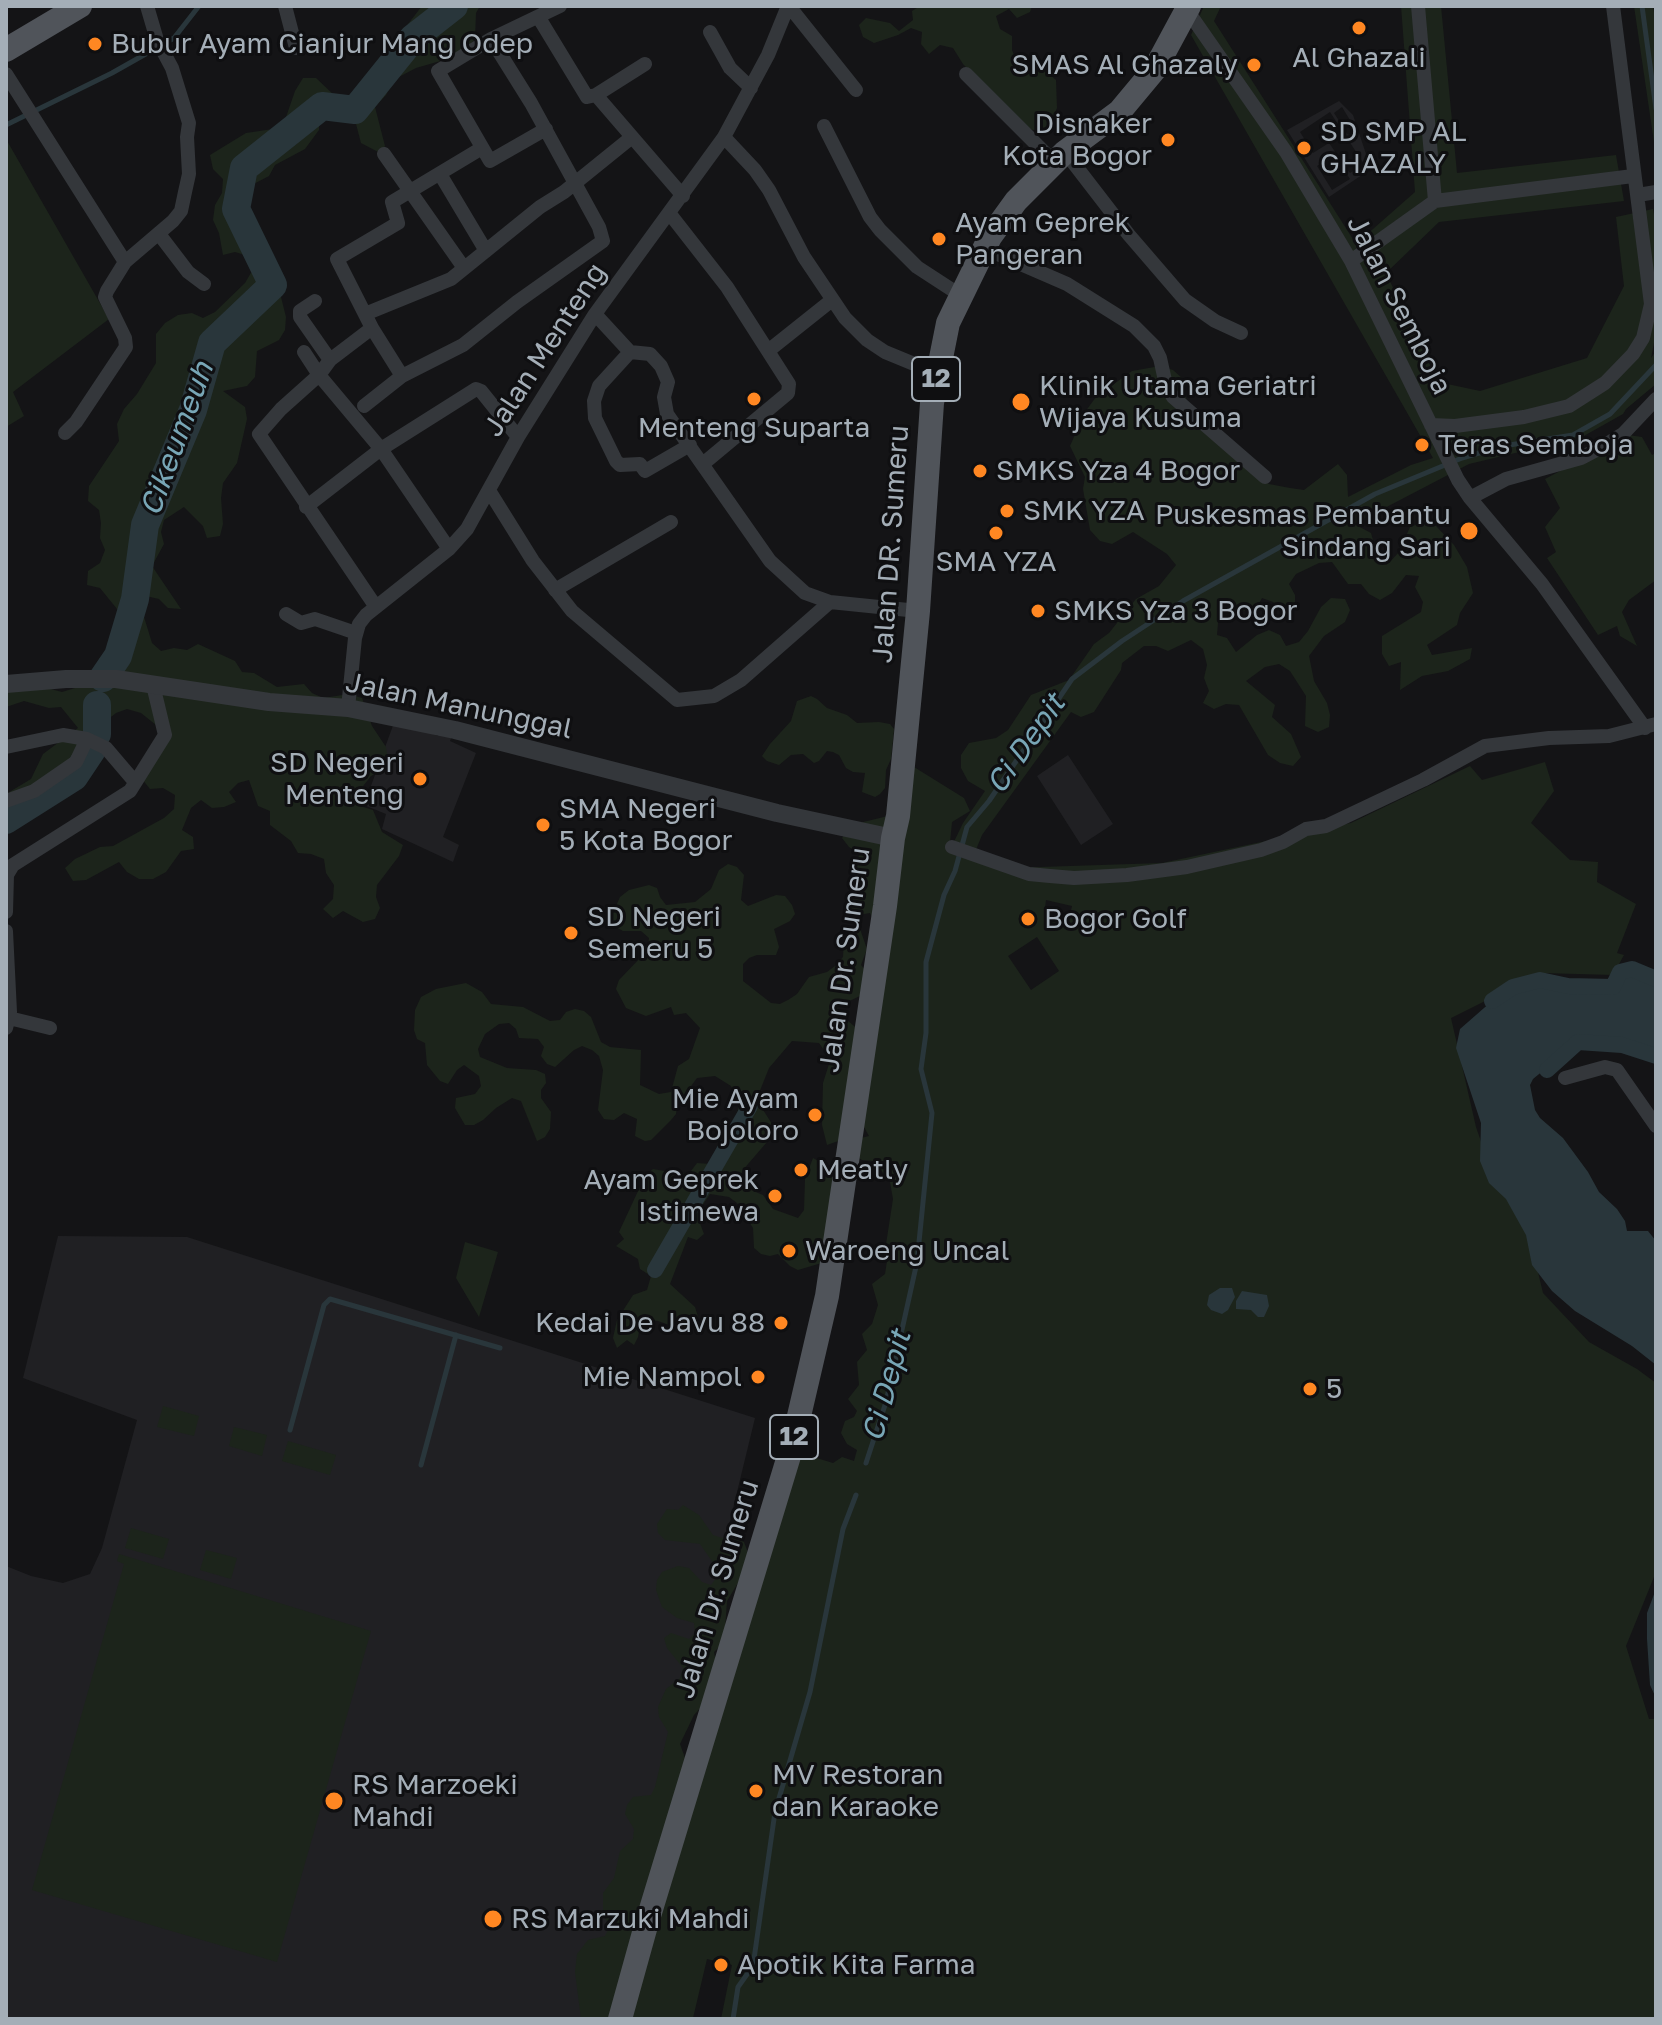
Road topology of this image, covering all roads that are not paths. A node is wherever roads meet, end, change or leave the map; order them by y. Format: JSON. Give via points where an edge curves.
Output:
{"nodes":[{"id":1,"x":80,"y":6,"type":"edge"},
{"id":2,"x":147,"y":6,"type":"edge"},
{"id":3,"x":285,"y":6,"type":"edge"},
{"id":4,"x":560,"y":6,"type":"edge"},
{"id":5,"x":788,"y":6,"type":"edge"},
{"id":6,"x":1418,"y":6,"type":"edge"},
{"id":7,"x":1613,"y":6,"type":"edge"},
{"id":8,"x":1188,"y":8,"type":"edge"},
{"id":9,"x":539,"y":18,"type":"junction"},
{"id":10,"x":710,"y":32,"type":"dead end"},
{"id":11,"x":491,"y":39,"type":"junction"},
{"id":12,"x":296,"y":48,"type":"dead end"},
{"id":13,"x":6,"y":50,"type":"edge"},
{"id":14,"x":645,"y":64,"type":"dead end"},
{"id":15,"x":6,"y":74,"type":"edge"},
{"id":16,"x":966,"y":74,"type":"dead end"},
{"id":17,"x":751,"y":88,"type":"junction"},
{"id":18,"x":856,"y":90,"type":"dead end"},
{"id":19,"x":596,"y":95,"type":"junction"},
{"id":20,"x":824,"y":126,"type":"dead end"},
{"id":21,"x":546,"y":129,"type":"junction"},
{"id":22,"x":632,"y":137,"type":"junction"},
{"id":23,"x":724,"y":137,"type":"junction"},
{"id":24,"x":482,"y":148,"type":"junction"},
{"id":25,"x":384,"y":154,"type":"dead end"},
{"id":26,"x":1059,"y":157,"type":"junction"},
{"id":27,"x":440,"y":174,"type":"junction"},
{"id":28,"x":1633,"y":176,"type":"junction"},
{"id":29,"x":574,"y":183,"type":"junction"},
{"id":30,"x":412,"y":192,"type":"junction"},
{"id":31,"x":1646,"y":194,"type":"edge"},
{"id":32,"x":683,"y":196,"type":"junction"},
{"id":33,"x":1435,"y":201,"type":"junction"},
{"id":34,"x":670,"y":214,"type":"junction"},
{"id":35,"x":159,"y":234,"type":"junction"},
{"id":36,"x":984,"y":248,"type":"junction"},
{"id":37,"x":486,"y":251,"type":"junction"},
{"id":38,"x":1351,"y":261,"type":"junction"},
{"id":39,"x":125,"y":262,"type":"junction"},
{"id":40,"x":464,"y":268,"type":"junction"},
{"id":41,"x":204,"y":284,"type":"dead end"},
{"id":42,"x":960,"y":295,"type":"junction"},
{"id":43,"x":832,"y":300,"type":"junction"},
{"id":44,"x":315,"y":301,"type":"dead end"},
{"id":45,"x":365,"y":314,"type":"junction"},
{"id":46,"x":595,"y":314,"type":"junction"},
{"id":47,"x":372,"y":328,"type":"junction"},
{"id":48,"x":1241,"y":333,"type":"dead end"},
{"id":49,"x":1650,"y":341,"type":"edge"},
{"id":50,"x":768,"y":351,"type":"junction"},
{"id":51,"x":304,"y":352,"type":"dead end"},
{"id":52,"x":630,"y":352,"type":"junction"},
{"id":53,"x":330,"y":360,"type":"junction"},
{"id":54,"x":936,"y":373,"type":"junction"},
{"id":55,"x":319,"y":375,"type":"junction"},
{"id":56,"x":402,"y":376,"type":"junction"},
{"id":57,"x":1656,"y":399,"type":"edge"},
{"id":58,"x":364,"y":406,"type":"dead end"},
{"id":59,"x":1431,"y":425,"type":"junction"},
{"id":60,"x":65,"y":433,"type":"dead end"},
{"id":61,"x":518,"y":437,"type":"junction"},
{"id":62,"x":690,"y":445,"type":"junction"},
{"id":63,"x":381,"y":449,"type":"junction"},
{"id":64,"x":704,"y":463,"type":"junction"},
{"id":65,"x":1265,"y":477,"type":"dead end"},
{"id":66,"x":490,"y":492,"type":"junction"},
{"id":67,"x":1470,"y":498,"type":"junction"},
{"id":68,"x":306,"y":507,"type":"junction"},
{"id":69,"x":671,"y":522,"type":"dead end"},
{"id":70,"x":449,"y":549,"type":"junction"},
{"id":71,"x":555,"y":590,"type":"junction"},
{"id":72,"x":830,"y":602,"type":"junction"},
{"id":73,"x":376,"y":607,"type":"junction"},
{"id":74,"x":918,"y":611,"type":"junction"},
{"id":75,"x":286,"y":614,"type":"dead end"},
{"id":76,"x":356,"y":633,"type":"junction"},
{"id":77,"x":6,"y":684,"type":"edge"},
{"id":78,"x":153,"y":685,"type":"junction"},
{"id":79,"x":348,"y":708,"type":"junction"},
{"id":80,"x":1650,"y":726,"type":"edge"},
{"id":81,"x":87,"y":739,"type":"junction"},
{"id":82,"x":6,"y":747,"type":"edge"},
{"id":83,"x":135,"y":782,"type":"junction"},
{"id":84,"x":6,"y":801,"type":"edge"},
{"id":85,"x":893,"y":838,"type":"junction"},
{"id":86,"x":952,"y":847,"type":"dead end"},
{"id":87,"x":6,"y":912,"type":"edge"},
{"id":88,"x":6,"y":931,"type":"edge"},
{"id":89,"x":7,"y":1023,"type":"edge"},
{"id":90,"x":50,"y":1028,"type":"dead end"},
{"id":91,"x":1565,"y":1078,"type":"dead end"},
{"id":92,"x":1656,"y":1126,"type":"edge"},
{"id":93,"x":620,"y":2019,"type":"edge"}],
"edges":[{"from":1,"to":13,"type":"main road"},
{"from":2,"to":35,"type":"street","via":[[189,123],[189,174],[181,211]]},
{"from":3,"to":12,"type":"street"},
{"from":4,"to":9,"type":"street"},
{"from":5,"to":17,"type":"street","name":"Jalan Menteng"},
{"from":5,"to":18,"type":"street"},
{"from":6,"to":33,"type":"street"},
{"from":7,"to":28,"type":"street","name":"Jalan Semboja"},
{"from":8,"to":26,"type":"main road","name":"Jalan DR. Sumeru","number":"12","via":[[1155,69],[1120,111]]},
{"from":8,"to":38,"type":"street","name":"Jalan Semboja","via":[[1286,152]]},
{"from":9,"to":11,"type":"street"},
{"from":9,"to":19,"type":"street","via":[[585,96]]},
{"from":10,"to":17,"type":"street","via":[[730,68]]},
{"from":11,"to":21,"type":"street"},
{"from":11,"to":24,"type":"street","via":[[438,71]]},
{"from":14,"to":19,"type":"street"},
{"from":15,"to":39,"type":"street"},
{"from":16,"to":26,"type":"street"},
{"from":17,"to":23,"type":"street","name":"Jalan Menteng"},
{"from":19,"to":22,"type":"street"},
{"from":20,"to":42,"type":"street","via":[[880,230],[917,267]]},
{"from":21,"to":24,"type":"street","via":[[493,160]]},
{"from":21,"to":29,"type":"street"},
{"from":22,"to":29,"type":"street"},
{"from":22,"to":32,"type":"street"},
{"from":23,"to":32,"type":"street","name":"Jalan Menteng"},
{"from":23,"to":43,"type":"street","via":[[769,190]]},
{"from":24,"to":27,"type":"street"},
{"from":25,"to":30,"type":"street"},
{"from":26,"to":36,"type":"main road","name":"Jalan DR. Sumeru","number":"12","via":[[1016,201]]},
{"from":26,"to":48,"type":"street","via":[[1185,300]]},
{"from":27,"to":30,"type":"street"},
{"from":27,"to":37,"type":"street"},
{"from":28,"to":31,"type":"street","name":"Jalan Semboja"},
{"from":28,"to":33,"type":"street"},
{"from":29,"to":37,"type":"street"},
{"from":29,"to":56,"type":"street","via":[[604,236],[600,246],[463,345]]},
{"from":30,"to":40,"type":"street"},
{"from":30,"to":45,"type":"street","via":[[391,204],[398,223],[337,259]]},
{"from":31,"to":49,"type":"street","name":"Jalan Semboja"},
{"from":32,"to":34,"type":"street","name":"Jalan Menteng"},
{"from":33,"to":38,"type":"street"},
{"from":34,"to":46,"type":"street","name":"Jalan Menteng"},
{"from":34,"to":50,"type":"street"},
{"from":35,"to":39,"type":"street"},
{"from":35,"to":41,"type":"street"},
{"from":36,"to":42,"type":"main road","name":"Jalan DR. Sumeru","number":"12"},
{"from":36,"to":65,"type":"street","via":[[1067,284],[1134,326],[1154,346],[1173,397]]},
{"from":37,"to":40,"type":"street"},
{"from":38,"to":59,"type":"street","name":"Jalan Semboja"},
{"from":39,"to":60,"type":"street","via":[[105,297],[126,347]]},
{"from":40,"to":45,"type":"street","via":[[451,279]]},
{"from":42,"to":54,"type":"main road","name":"Jalan DR. Sumeru","number":"12"},
{"from":43,"to":50,"type":"street"},
{"from":43,"to":54,"type":"street","via":[[867,340]]},
{"from":44,"to":53,"type":"street","via":[[300,311],[300,317]]},
{"from":45,"to":47,"type":"street"},
{"from":46,"to":52,"type":"street"},
{"from":46,"to":61,"type":"street","name":"Jalan Menteng"},
{"from":47,"to":53,"type":"street"},
{"from":47,"to":56,"type":"street"},
{"from":49,"to":59,"type":"street","name":"Jalan Semboja","via":[[1605,383],[1569,406],[1524,417]]},
{"from":50,"to":64,"type":"street","via":[[789,384],[788,393]]},
{"from":51,"to":55,"type":"street"},
{"from":52,"to":62,"type":"street","via":[[650,354],[661,366],[668,382],[667,414]]},
{"from":52,"to":62,"type":"street","via":[[599,386],[594,401],[595,418],[616,461],[640,464],[645,471]]},
{"from":53,"to":55,"type":"street"},
{"from":54,"to":74,"type":"main road","name":"Jalan DR. Sumeru","number":"12"},
{"from":55,"to":63,"type":"street"},
{"from":55,"to":68,"type":"street","via":[[259,434]]},
{"from":56,"to":58,"type":"street"},
{"from":57,"to":67,"type":"street","via":[[1623,434],[1602,447],[1506,479]]},
{"from":59,"to":67,"type":"street","name":"Jalan Semboja"},
{"from":61,"to":63,"type":"street","via":[[476,389]]},
{"from":61,"to":66,"type":"street","name":"Jalan Menteng"},
{"from":62,"to":64,"type":"street"},
{"from":63,"to":68,"type":"street"},
{"from":63,"to":70,"type":"street"},
{"from":64,"to":72,"type":"street","via":[[770,561],[805,593]]},
{"from":66,"to":70,"type":"street","name":"Jalan Menteng"},
{"from":66,"to":71,"type":"street"},
{"from":67,"to":80,"type":"street","name":"Jalan Semboja"},
{"from":68,"to":73,"type":"street"},
{"from":69,"to":71,"type":"street"},
{"from":70,"to":73,"type":"street","name":"Jalan Menteng"},
{"from":71,"to":72,"type":"street","via":[[677,700],[714,696],[741,680]]},
{"from":72,"to":74,"type":"street"},
{"from":73,"to":76,"type":"street","name":"Jalan Menteng"},
{"from":74,"to":85,"type":"main road","name":"Jalan DR. Sumeru","number":"12"},
{"from":75,"to":76,"type":"street","via":[[301,623],[315,619]]},
{"from":76,"to":79,"type":"street"},
{"from":77,"to":78,"type":"street","name":"Jalan Manunggal","via":[[116,679]]},
{"from":78,"to":79,"type":"street","name":"Jalan Manunggal"},
{"from":78,"to":83,"type":"street","via":[[165,735]]},
{"from":79,"to":85,"type":"street","name":"Jalan Manunggal"},
{"from":80,"to":86,"type":"street","via":[[1609,736],[1485,746],[1326,826],[1306,829],[1261,850],[1187,867],[1074,878],[1029,874]]},
{"from":81,"to":82,"type":"street","via":[[63,735]]},
{"from":81,"to":83,"type":"street","via":[[106,748]]},
{"from":81,"to":84,"type":"street","via":[[76,762],[34,791]]},
{"from":83,"to":87,"type":"street","via":[[130,791],[13,865],[7,875]]},
{"from":85,"to":93,"type":"main road","name":"Jalan Dr. Sumeru","number":"12","via":[[827,1296],[792,1446]]},
{"from":88,"to":89,"type":"street"},
{"from":89,"to":90,"type":"street"},
{"from":91,"to":92,"type":"street","via":[[1605,1067],[1617,1070]]}]}
